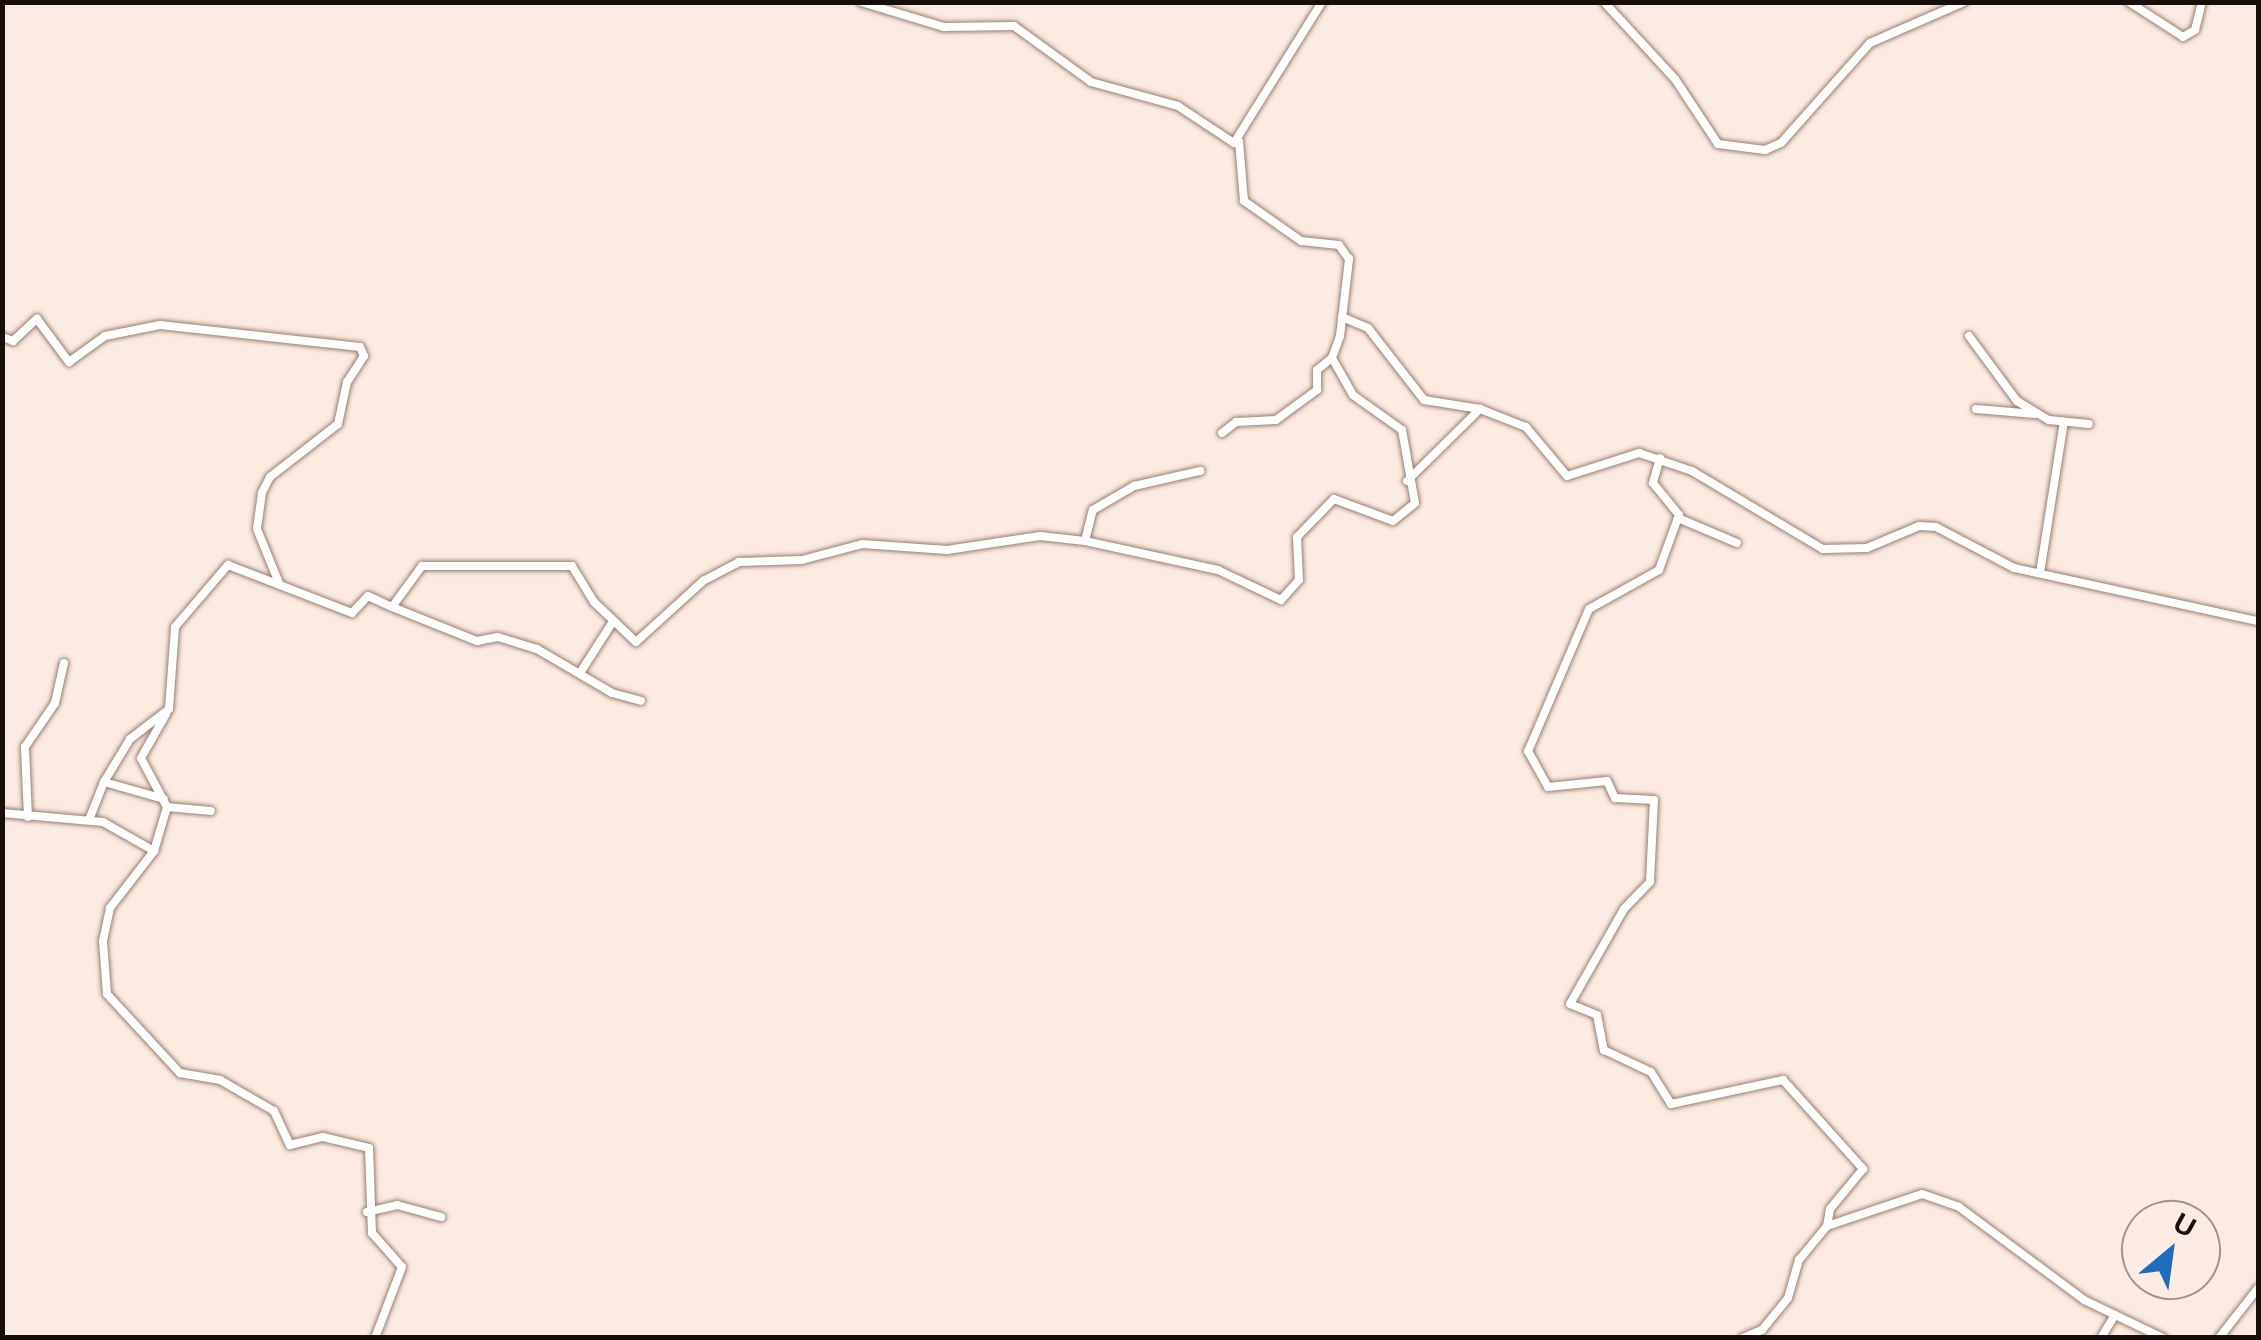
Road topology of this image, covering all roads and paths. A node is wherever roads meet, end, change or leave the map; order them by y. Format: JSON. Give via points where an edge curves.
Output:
{"nodes":[{"id":1,"x":862,"y":2,"type":"edge"},
{"id":2,"x":1322,"y":2,"type":"edge"},
{"id":3,"x":1604,"y":2,"type":"edge"},
{"id":4,"x":1964,"y":2,"type":"edge"},
{"id":5,"x":2129,"y":2,"type":"edge"},
{"id":6,"x":2202,"y":2,"type":"edge"},
{"id":7,"x":1239,"y":141,"type":"junction"},
{"id":8,"x":1342,"y":317,"type":"junction"},
{"id":9,"x":1970,"y":336,"type":"dead end"},
{"id":10,"x":2,"y":337,"type":"edge"},
{"id":11,"x":1332,"y":358,"type":"junction"},
{"id":12,"x":1480,"y":408,"type":"junction"},
{"id":13,"x":1976,"y":409,"type":"dead end"},
{"id":14,"x":2036,"y":414,"type":"junction"},
{"id":15,"x":2064,"y":422,"type":"junction"},
{"id":16,"x":2088,"y":424,"type":"dead end"},
{"id":17,"x":1222,"y":433,"type":"dead end"},
{"id":18,"x":1660,"y":458,"type":"junction"},
{"id":19,"x":1200,"y":470,"type":"dead end"},
{"id":20,"x":1407,"y":481,"type":"junction"},
{"id":21,"x":1678,"y":518,"type":"junction"},
{"id":22,"x":1085,"y":541,"type":"junction"},
{"id":23,"x":1736,"y":543,"type":"dead end"},
{"id":24,"x":2040,"y":573,"type":"junction"},
{"id":25,"x":279,"y":583,"type":"junction"},
{"id":26,"x":392,"y":607,"type":"junction"},
{"id":27,"x":2258,"y":621,"type":"edge"},
{"id":28,"x":612,"y":623,"type":"junction"},
{"id":29,"x":64,"y":664,"type":"dead end"},
{"id":30,"x":580,"y":674,"type":"junction"},
{"id":31,"x":640,"y":700,"type":"dead end"},
{"id":32,"x":166,"y":714,"type":"junction"},
{"id":33,"x":104,"y":782,"type":"junction"},
{"id":34,"x":166,"y":803,"type":"junction"},
{"id":35,"x":2,"y":812,"type":"edge"},
{"id":36,"x":211,"y":812,"type":"dead end"},
{"id":37,"x":28,"y":818,"type":"junction"},
{"id":38,"x":89,"y":820,"type":"junction"},
{"id":39,"x":154,"y":851,"type":"junction"},
{"id":40,"x":368,"y":1212,"type":"junction"},
{"id":41,"x":441,"y":1217,"type":"dead end"},
{"id":42,"x":1828,"y":1226,"type":"junction"},
{"id":43,"x":2258,"y":1288,"type":"edge"},
{"id":44,"x":2115,"y":1315,"type":"junction"},
{"id":45,"x":374,"y":1338,"type":"edge"},
{"id":46,"x":1743,"y":1338,"type":"edge"},
{"id":47,"x":2102,"y":1338,"type":"edge"},
{"id":48,"x":2163,"y":1338,"type":"edge"},
{"id":49,"x":2219,"y":1338,"type":"edge"}],
"edges":[{"from":1,"to":7,"type":"street","via":[[944,28],[1014,26],[1091,82],[1178,106],[1223,139]]},
{"from":2,"to":7,"type":"street"},
{"from":3,"to":4,"type":"street","via":[[1675,79],[1718,144],[1735,150],[1776,147],[1870,44]]},
{"from":5,"to":6,"type":"street","via":[[2183,37],[2195,30]]},
{"from":7,"to":8,"type":"street","via":[[1244,201],[1302,241],[1348,254]]},
{"from":8,"to":11,"type":"street"},
{"from":8,"to":12,"type":"street","via":[[1368,328],[1424,400]]},
{"from":9,"to":14,"type":"street","via":[[2003,386]]},
{"from":10,"to":25,"type":"street","via":[[12,340],[38,319],[69,362],[106,336],[160,325],[360,347],[364,356],[347,382],[338,424],[270,478],[262,493],[257,529]]},
{"from":11,"to":17,"type":"street","via":[[1316,370],[1316,391],[1276,420],[1236,422]]},
{"from":11,"to":20,"type":"street","via":[[1354,395],[1402,430]]},
{"from":12,"to":18,"type":"street","via":[[1526,427],[1567,476],[1639,453]]},
{"from":12,"to":20,"type":"street"},
{"from":13,"to":14,"type":"street"},
{"from":14,"to":15,"type":"street"},
{"from":15,"to":16,"type":"street"},
{"from":15,"to":24,"type":"street"},
{"from":18,"to":21,"type":"street","via":[[1653,483]]},
{"from":18,"to":24,"type":"street","via":[[1823,549],[1867,548],[1936,527]]},
{"from":19,"to":22,"type":"street","via":[[1134,486],[1093,510]]},
{"from":20,"to":22,"type":"street","via":[[1416,497],[1408,516],[1393,521],[1334,499],[1310,521],[1297,537],[1296,588],[1280,600],[1218,570]]},
{"from":21,"to":23,"type":"street"},
{"from":21,"to":42,"type":"street","via":[[1658,570],[1600,597],[1580,622],[1566,675],[1528,752],[1548,787],[1607,780],[1615,798],[1654,800],[1650,882],[1624,908],[1614,938],[1570,1004],[1597,1015],[1604,1050],[1651,1072],[1671,1104],[1783,1080],[1863,1169],[1830,1209]]},
{"from":22,"to":28,"type":"street","via":[[1040,536],[947,550],[862,544],[802,560],[756,558],[703,581],[642,640]]},
{"from":24,"to":27,"type":"street"},
{"from":25,"to":26,"type":"street","via":[[352,613],[368,596]]},
{"from":25,"to":32,"type":"street","via":[[228,565],[179,620]]},
{"from":26,"to":28,"type":"street","via":[[422,566],[572,566]]},
{"from":26,"to":30,"type":"street","via":[[477,641],[498,637],[537,649]]},
{"from":28,"to":30,"type":"street"},
{"from":29,"to":37,"type":"street","via":[[54,703],[24,752]]},
{"from":30,"to":31,"type":"street"},
{"from":32,"to":33,"type":"street","via":[[136,733]]},
{"from":32,"to":34,"type":"street","via":[[142,758]]},
{"from":33,"to":34,"type":"street"},
{"from":33,"to":38,"type":"street"},
{"from":34,"to":36,"type":"street"},
{"from":34,"to":39,"type":"street"},
{"from":35,"to":37,"type":"street"},
{"from":37,"to":38,"type":"street"},
{"from":38,"to":39,"type":"street"},
{"from":39,"to":40,"type":"street","via":[[110,908],[103,940],[114,1007],[180,1073],[220,1080],[274,1111],[290,1145],[323,1137],[369,1148]]},
{"from":40,"to":41,"type":"street","via":[[397,1205]]},
{"from":40,"to":45,"type":"street","via":[[379,1246],[402,1268]]},
{"from":42,"to":44,"type":"street","via":[[1908,1195],[1934,1196]]},
{"from":42,"to":46,"type":"street","via":[[1800,1260],[1788,1298],[1762,1330]]},
{"from":43,"to":49,"type":"street"},
{"from":44,"to":47,"type":"street"},
{"from":44,"to":48,"type":"street"}]}
